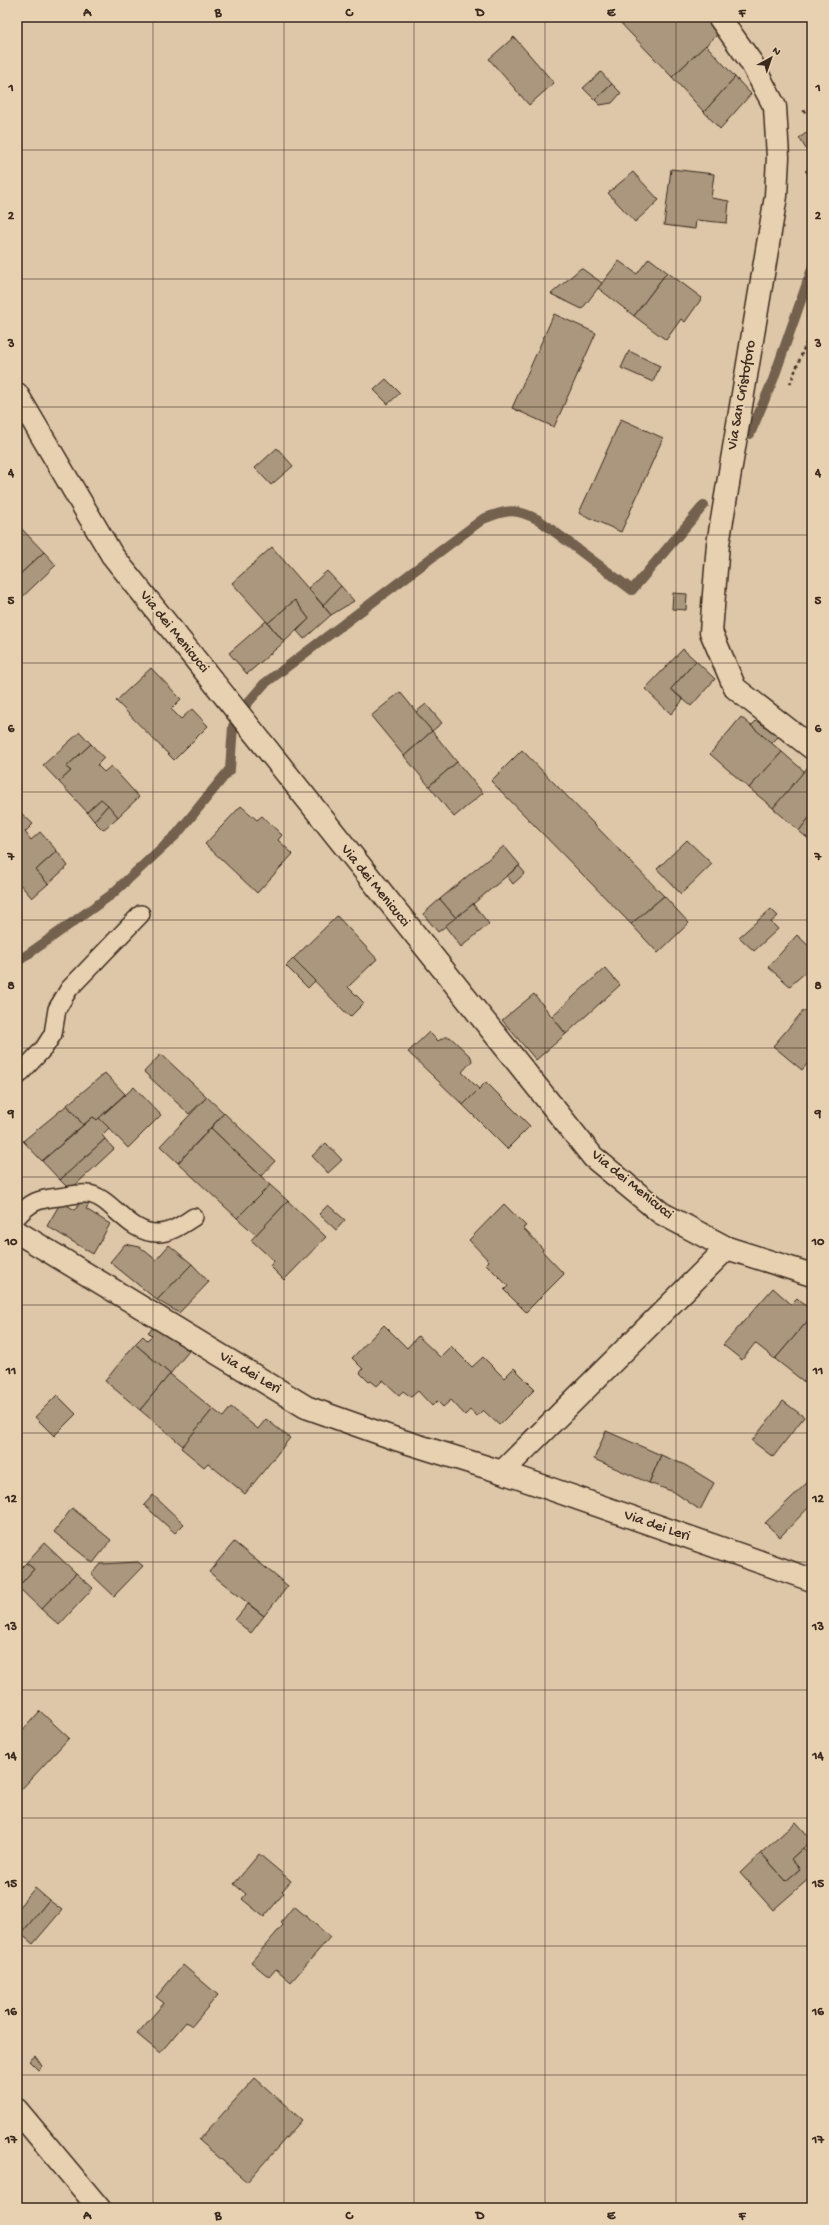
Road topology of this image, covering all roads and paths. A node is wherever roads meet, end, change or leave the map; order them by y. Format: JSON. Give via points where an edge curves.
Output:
{"nodes":[{"id":1,"x":719,"y":17,"type":"edge"},
{"id":2,"x":812,"y":328,"type":"edge"},
{"id":3,"x":790,"y":384,"type":"dead end"},
{"id":4,"x":18,"y":401,"type":"edge"},
{"id":5,"x":812,"y":748,"type":"edge"},
{"id":6,"x":141,"y":914,"type":"dead end"},
{"id":7,"x":17,"y":1077,"type":"edge"},
{"id":8,"x":17,"y":1217,"type":"edge"},
{"id":9,"x":194,"y":1217,"type":"dead end"},
{"id":10,"x":17,"y":1232,"type":"edge"},
{"id":11,"x":727,"y":1248,"type":"junction"},
{"id":12,"x":812,"y":1275,"type":"edge"},
{"id":13,"x":502,"y":1472,"type":"junction"},
{"id":14,"x":812,"y":1580,"type":"edge"},
{"id":15,"x":17,"y":2110,"type":"edge"},
{"id":16,"x":99,"y":2208,"type":"edge"}],
"edges":[{"from":1,"to":5,"type":"street","name":"Via San Cristoforo","via":[[751,62],[775,107],[778,158],[776,196],[718,544],[711,632],[735,688]]},
{"from":2,"to":3,"type":"path"},
{"from":4,"to":11,"type":"street","name":"Via dei Menicucci","via":[[112,555],[593,1157],[661,1213]]},
{"from":6,"to":7,"type":"lane","via":[[69,989],[57,1009],[53,1034],[44,1048]]},
{"from":8,"to":9,"type":"lane","via":[[26,1206],[36,1200],[88,1194],[101,1200],[137,1229],[158,1233],[174,1230]]},
{"from":10,"to":13,"type":"street","name":"Via dei Leri","via":[[306,1407],[396,1439]]},
{"from":11,"to":12,"type":"street","name":"Via dei Menicucci"},
{"from":11,"to":13,"type":"street"},
{"from":13,"to":14,"type":"street","name":"Via dei Leri"},
{"from":15,"to":16,"type":"street"}]}
